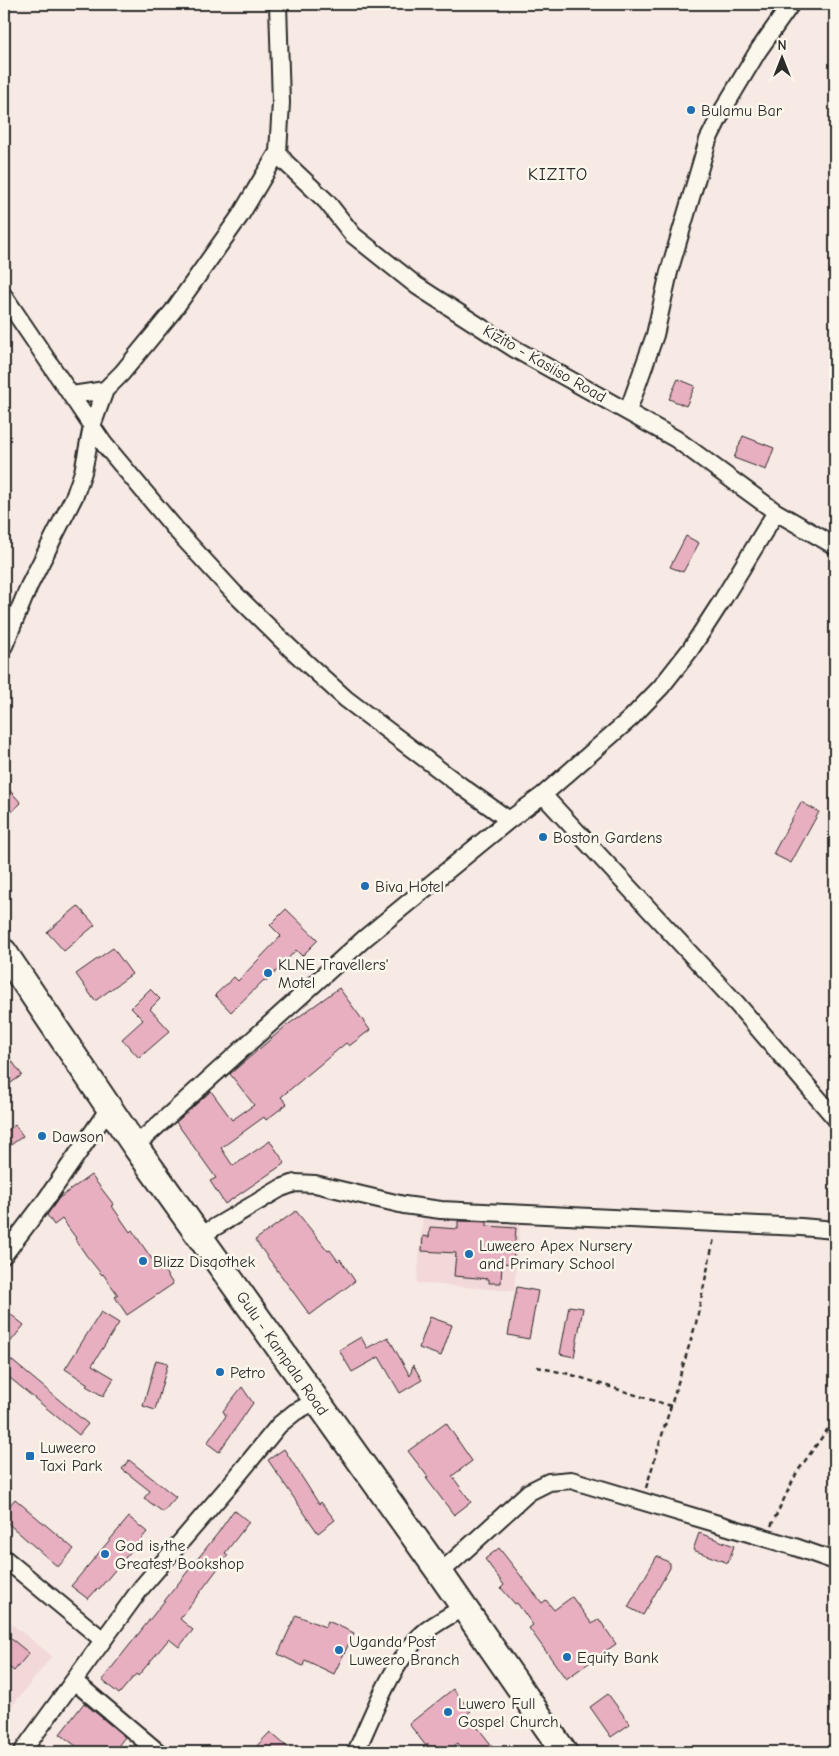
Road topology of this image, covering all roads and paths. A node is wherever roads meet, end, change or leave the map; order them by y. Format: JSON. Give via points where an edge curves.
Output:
{"nodes":[{"id":1,"x":278,"y":4,"type":"edge"},
{"id":2,"x":791,"y":4,"type":"edge"},
{"id":3,"x":278,"y":152,"type":"junction"},
{"id":4,"x":4,"y":296,"type":"edge"},
{"id":5,"x":105,"y":390,"type":"junction"},
{"id":6,"x":72,"y":395,"type":"junction"},
{"id":7,"x":628,"y":411,"type":"junction"},
{"id":8,"x":92,"y":426,"type":"junction"},
{"id":9,"x":776,"y":512,"type":"junction"},
{"id":10,"x":835,"y":546,"type":"edge"},
{"id":11,"x":4,"y":646,"type":"edge"},
{"id":12,"x":543,"y":795,"type":"junction"},
{"id":13,"x":509,"y":820,"type":"junction"},
{"id":14,"x":4,"y":952,"type":"edge"},
{"id":15,"x":110,"y":1107,"type":"junction"},
{"id":16,"x":835,"y":1118,"type":"edge"},
{"id":17,"x":135,"y":1146,"type":"junction"},
{"id":18,"x":717,"y":1223,"type":"junction"},
{"id":19,"x":835,"y":1230,"type":"edge"},
{"id":20,"x":200,"y":1236,"type":"junction"},
{"id":21,"x":4,"y":1255,"type":"edge"},
{"id":22,"x":537,"y":1367,"type":"dead end"},
{"id":23,"x":316,"y":1401,"type":"junction"},
{"id":24,"x":671,"y":1406,"type":"junction"},
{"id":25,"x":835,"y":1418,"type":"edge"},
{"id":26,"x":642,"y":1501,"type":"junction"},
{"id":27,"x":765,"y":1538,"type":"junction"},
{"id":28,"x":4,"y":1558,"type":"edge"},
{"id":29,"x":835,"y":1561,"type":"edge"},
{"id":30,"x":440,"y":1573,"type":"junction"},
{"id":31,"x":462,"y":1608,"type":"junction"},
{"id":32,"x":103,"y":1640,"type":"junction"},
{"id":33,"x":74,"y":1682,"type":"junction"},
{"id":34,"x":22,"y":1752,"type":"edge"},
{"id":35,"x":158,"y":1752,"type":"edge"},
{"id":36,"x":356,"y":1752,"type":"edge"},
{"id":37,"x":564,"y":1752,"type":"edge"}],
"edges":[{"from":1,"to":3,"type":"street","via":[[281,103]]},
{"from":2,"to":7,"type":"street","via":[[758,51],[708,140],[669,272],[655,335]]},
{"from":3,"to":5,"type":"street","via":[[240,216],[174,311]]},
{"from":3,"to":7,"type":"street","name":"Kizito - Kasiiso Road","via":[[327,202],[352,234],[417,286],[515,349]]},
{"from":4,"to":6,"type":"street"},
{"from":5,"to":6,"type":"street"},
{"from":5,"to":8,"type":"street"},
{"from":6,"to":8,"type":"street"},
{"from":7,"to":9,"type":"street","name":"Kizito - Kasiiso Road","via":[[676,439]]},
{"from":8,"to":11,"type":"street","via":[[75,495],[29,586]]},
{"from":8,"to":13,"type":"street","via":[[178,532],[290,648],[346,699]]},
{"from":9,"to":10,"type":"street","name":"Kizito - Kasiiso Road"},
{"from":9,"to":12,"type":"street","via":[[690,650],[661,687],[631,718]]},
{"from":12,"to":13,"type":"street"},
{"from":12,"to":16,"type":"street","via":[[737,1004]]},
{"from":13,"to":17,"type":"street","via":[[365,938]]},
{"from":14,"to":15,"type":"main road","name":"Gulu - Kampala Road"},
{"from":15,"to":17,"type":"main road","name":"Gulu - Kampala Road"},
{"from":15,"to":21,"type":"street"},
{"from":17,"to":20,"type":"main road","name":"Gulu - Kampala Road"},
{"from":18,"to":19,"type":"street"},
{"from":18,"to":20,"type":"street","via":[[442,1210],[404,1205],[315,1184],[295,1183],[280,1188]]},
{"from":18,"to":24,"type":"path","via":[[696,1323]]},
{"from":20,"to":23,"type":"main road","name":"Gulu - Kampala Road"},
{"from":22,"to":24,"type":"path"},
{"from":23,"to":30,"type":"main road","name":"Gulu - Kampala Road"},
{"from":23,"to":32,"type":"street","via":[[279,1425],[141,1588]]},
{"from":24,"to":26,"type":"path"},
{"from":25,"to":27,"type":"path","via":[[797,1472]]},
{"from":26,"to":27,"type":"street"},
{"from":26,"to":30,"type":"street","via":[[571,1480],[549,1482],[529,1492]]},
{"from":27,"to":29,"type":"street"},
{"from":28,"to":32,"type":"street"},
{"from":30,"to":31,"type":"main road","name":"Gulu - Kampala Road"},
{"from":31,"to":36,"type":"street","via":[[426,1631],[410,1647],[392,1676]]},
{"from":31,"to":37,"type":"main road","name":"Gulu - Kampala Road"},
{"from":32,"to":33,"type":"street"},
{"from":33,"to":34,"type":"street"},
{"from":33,"to":35,"type":"street"}]}
